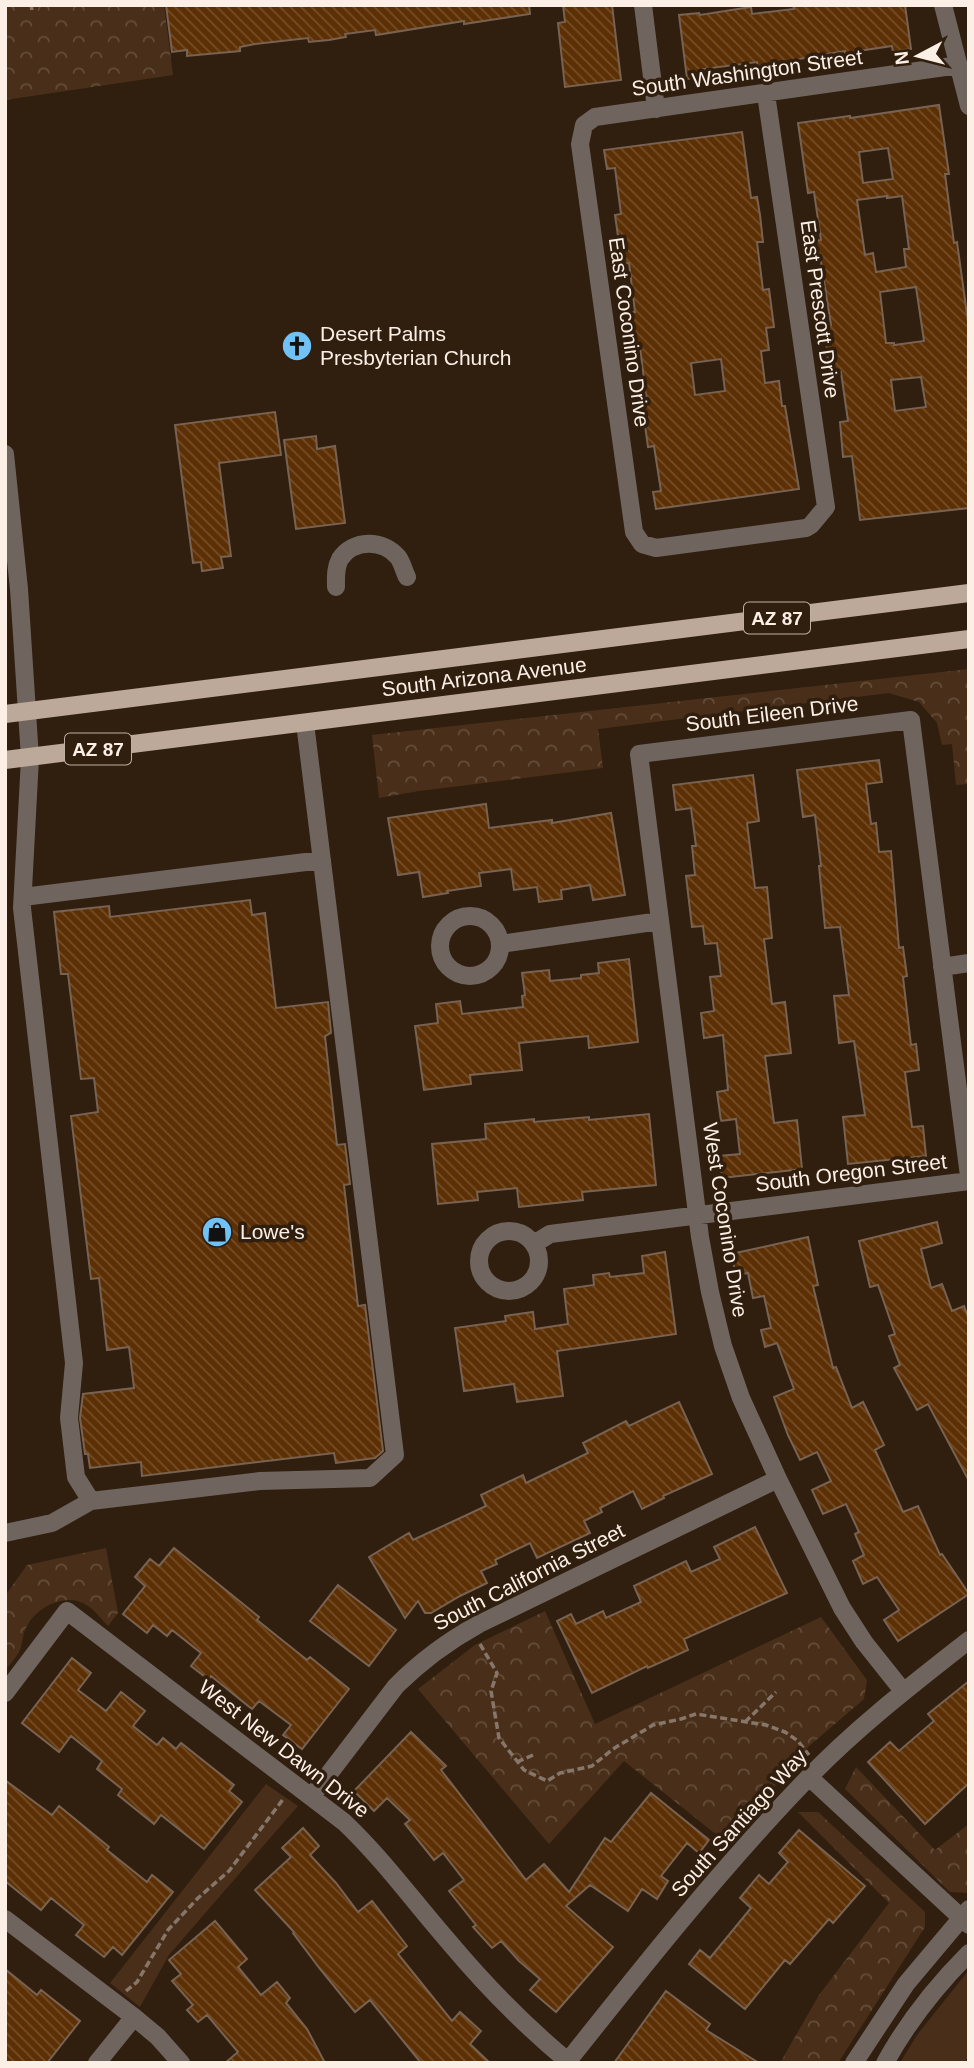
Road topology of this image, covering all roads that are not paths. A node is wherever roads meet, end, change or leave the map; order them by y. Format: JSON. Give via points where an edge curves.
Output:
{"nodes":[{"id":1,"x":643,"y":5,"type":"edge"},
{"id":2,"x":943,"y":5,"type":"edge"},
{"id":3,"x":959,"y":65,"type":"junction"},
{"id":4,"x":766,"y":94,"type":"junction"},
{"id":5,"x":969,"y":106,"type":"edge"},
{"id":6,"x":656,"y":109,"type":"junction"},
{"id":7,"x":584,"y":125,"type":"joint"},
{"id":8,"x":5,"y":454,"type":"edge"},
{"id":9,"x":642,"y":544,"type":"joint"},
{"id":10,"x":407,"y":577,"type":"dead end"},
{"id":11,"x":337,"y":587,"type":"dead end"},
{"id":12,"x":969,"y":593,"type":"edge"},
{"id":13,"x":969,"y":639,"type":"edge"},
{"id":14,"x":27,"y":711,"type":"junction"},
{"id":15,"x":5,"y":714,"type":"edge"},
{"id":16,"x":305,"y":723,"type":"junction"},
{"id":17,"x":639,"y":754,"type":"joint"},
{"id":18,"x":30,"y":758,"type":"junction"},
{"id":19,"x":5,"y":760,"type":"edge"},
{"id":20,"x":322,"y":860,"type":"junction"},
{"id":21,"x":23,"y":897,"type":"junction"},
{"id":22,"x":660,"y":921,"type":"junction"},
{"id":23,"x":500,"y":944,"type":"dead end"},
{"id":24,"x":969,"y":963,"type":"edge"},
{"id":25,"x":942,"y":967,"type":"junction"},
{"id":26,"x":969,"y":1179,"type":"edge"},
{"id":27,"x":698,"y":1215,"type":"junction"},
{"id":28,"x":534,"y":1244,"type":"dead end"},
{"id":29,"x":778,"y":1479,"type":"junction"},
{"id":30,"x":91,"y":1501,"type":"junction"},
{"id":31,"x":5,"y":1533,"type":"edge"},
{"id":32,"x":969,"y":1640,"type":"edge"},
{"id":33,"x":903,"y":1691,"type":"junction"},
{"id":34,"x":5,"y":1693,"type":"edge"},
{"id":35,"x":814,"y":1772,"type":"junction"},
{"id":36,"x":312,"y":1796,"type":"junction"},
{"id":37,"x":966,"y":1917,"type":"edge"},
{"id":38,"x":5,"y":1919,"type":"edge"},
{"id":39,"x":969,"y":1953,"type":"edge"},
{"id":40,"x":134,"y":2017,"type":"junction"},
{"id":41,"x":569,"y":2062,"type":"edge"},
{"id":42,"x":97,"y":2063,"type":"edge"},
{"id":43,"x":181,"y":2063,"type":"edge"},
{"id":44,"x":854,"y":2063,"type":"edge"},
{"id":45,"x":885,"y":2063,"type":"edge"}],
"edges":[{"from":1,"to":6,"type":"street"},
{"from":2,"to":3,"type":"street"},
{"from":3,"to":4,"type":"street","name":"South Washington Street"},
{"from":3,"to":5,"type":"street"},
{"from":4,"to":6,"type":"street","name":"South Washington Street"},
{"from":4,"to":9,"type":"street","name":"East Prescott Drive","via":[[826,507],[806,528],[656,548]]},
{"from":6,"to":7,"type":"street","name":"South Washington Street","via":[[596,117]]},
{"from":7,"to":9,"type":"street","name":"East Coconino Drive","via":[[580,144],[634,532]]},
{"from":8,"to":14,"type":"street"},
{"from":10,"to":11,"type":"street","via":[[399,557],[382,544],[366,543],[350,548],[340,560]]},
{"from":12,"to":14,"type":"main road","name":"South Arizona Avenue","number":"AZ 87"},
{"from":13,"to":16,"type":"main road","name":"South Arizona Avenue","number":"AZ 87"},
{"from":14,"to":15,"type":"main road","name":"South Arizona Avenue","number":"AZ 87"},
{"from":14,"to":18,"type":"street"},
{"from":16,"to":18,"type":"main road","name":"South Arizona Avenue","number":"AZ 87"},
{"from":16,"to":20,"type":"street"},
{"from":17,"to":22,"type":"street","name":"West Coconino Drive"},
{"from":17,"to":25,"type":"street","name":"South Eileen Drive","via":[[911,720]]},
{"from":18,"to":19,"type":"main road","name":"South Arizona Avenue","number":"AZ 87"},
{"from":18,"to":21,"type":"street"},
{"from":20,"to":21,"type":"street"},
{"from":20,"to":30,"type":"street","via":[[395,1455],[370,1478],[260,1481]]},
{"from":21,"to":30,"type":"street","via":[[74,1363],[69,1418],[76,1476]]},
{"from":22,"to":23,"type":"street"},
{"from":22,"to":27,"type":"street","name":"West Coconino Drive"},
{"from":24,"to":25,"type":"street"},
{"from":25,"to":26,"type":"street"},
{"from":26,"to":27,"type":"street","name":"South Oregon Street"},
{"from":27,"to":28,"type":"street","name":"South Oregon Street","via":[[550,1234]]},
{"from":27,"to":29,"type":"street","name":"West Coconino Drive","via":[[723,1346]]},
{"from":29,"to":33,"type":"street","name":"West Coconino Drive","via":[[842,1608]]},
{"from":29,"to":36,"type":"street","name":"South California Street","via":[[471,1629],[426,1658],[396,1686]]},
{"from":30,"to":31,"type":"street","via":[[52,1523]]},
{"from":32,"to":33,"type":"street","name":"South Santiago Way"},
{"from":33,"to":35,"type":"street","name":"South Santiago Way"},
{"from":34,"to":36,"type":"street","name":"West New Dawn Drive","via":[[67,1611]]},
{"from":35,"to":37,"type":"street"},
{"from":35,"to":41,"type":"street","name":"South Santiago Way","via":[[712,1885]]},
{"from":36,"to":41,"type":"street","name":"West New Dawn Drive","via":[[369,1846],[485,1983]]},
{"from":37,"to":44,"type":"street","via":[[906,1984]]},
{"from":38,"to":40,"type":"street"},
{"from":39,"to":45,"type":"street","via":[[932,1994]]},
{"from":40,"to":42,"type":"street"},
{"from":40,"to":43,"type":"street"}]}
